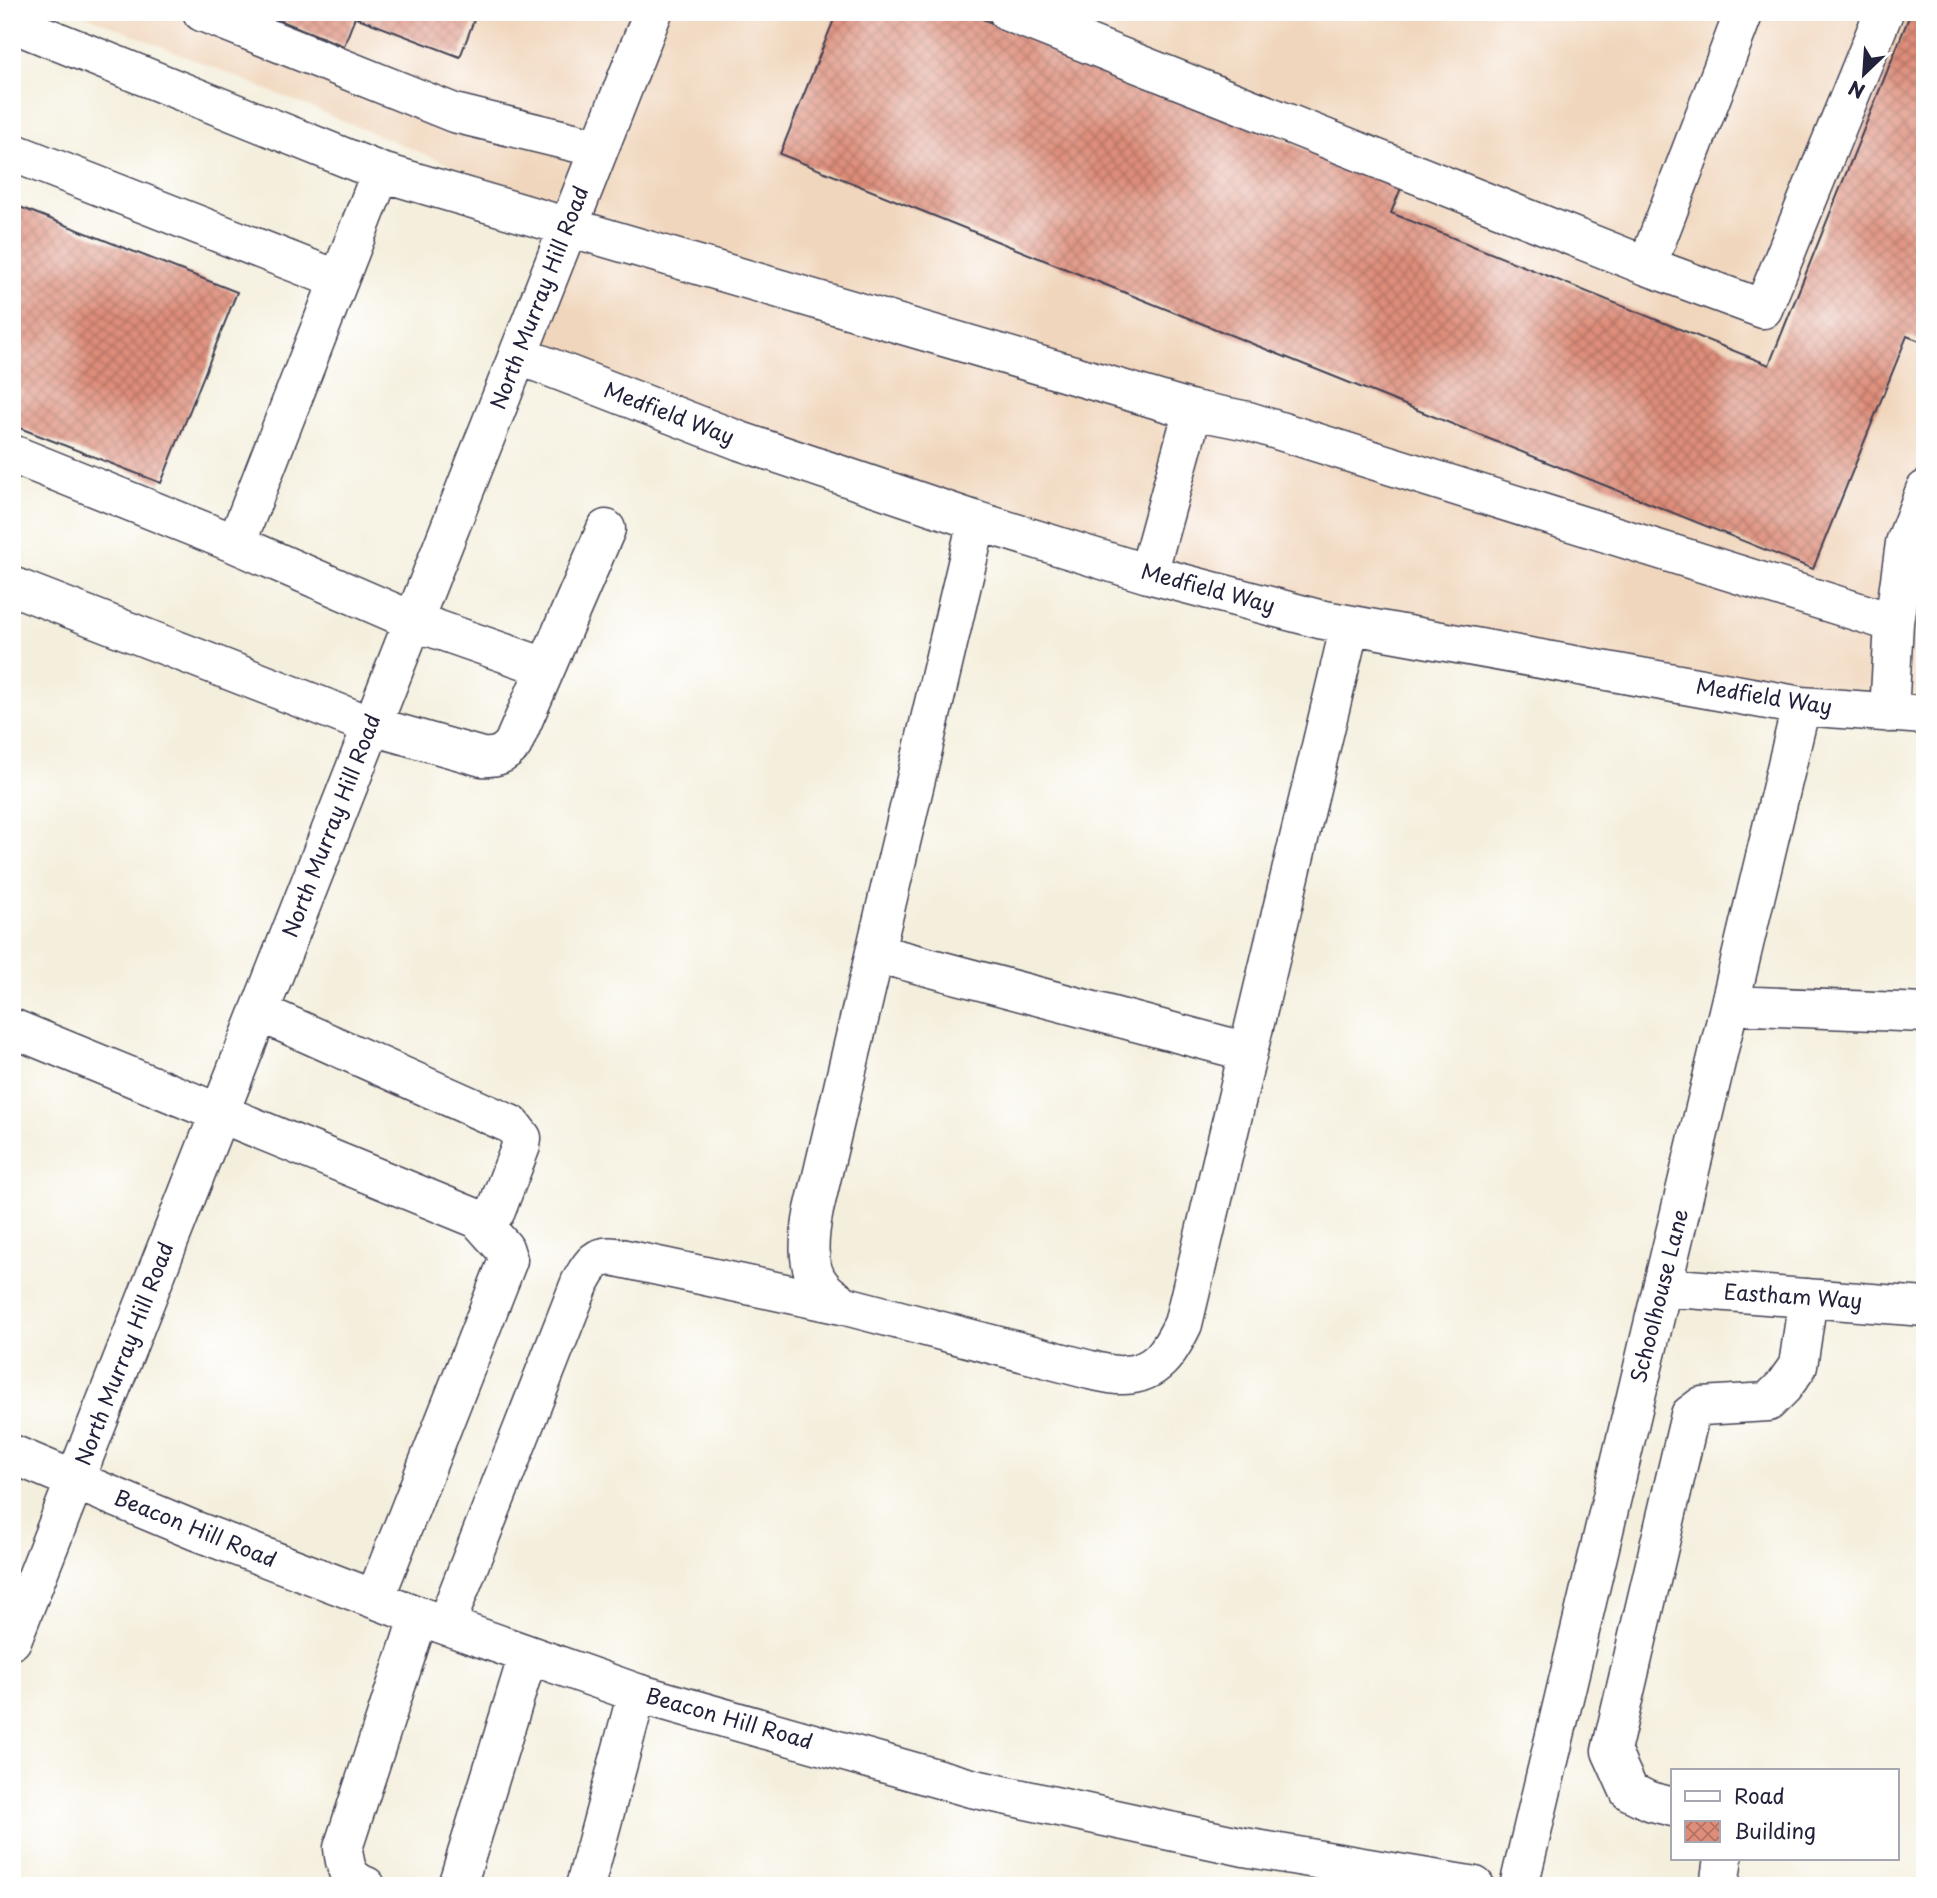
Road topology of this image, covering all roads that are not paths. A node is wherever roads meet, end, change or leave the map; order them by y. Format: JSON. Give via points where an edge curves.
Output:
{"nodes":[{"id":1,"x":202,"y":12,"type":"edge"},
{"id":2,"x":653,"y":12,"type":"edge"},
{"id":3,"x":1008,"y":12,"type":"edge"},
{"id":4,"x":1744,"y":12,"type":"edge"},
{"id":5,"x":1884,"y":12,"type":"edge"},
{"id":6,"x":12,"y":23,"type":"edge"},
{"id":7,"x":598,"y":148,"type":"junction"},
{"id":8,"x":12,"y":152,"type":"edge"},
{"id":9,"x":382,"y":172,"type":"junction"},
{"id":10,"x":569,"y":228,"type":"junction"},
{"id":11,"x":1647,"y":266,"type":"junction"},
{"id":12,"x":339,"y":280,"type":"junction"},
{"id":13,"x":518,"y":355,"type":"junction"},
{"id":14,"x":1193,"y":410,"type":"junction"},
{"id":15,"x":12,"y":454,"type":"edge"},
{"id":16,"x":1925,"y":490,"type":"edge"},
{"id":17,"x":977,"y":521,"type":"junction"},
{"id":18,"x":606,"y":529,"type":"dead end"},
{"id":19,"x":236,"y":544,"type":"junction"},
{"id":20,"x":1915,"y":544,"type":"edge"},
{"id":21,"x":1148,"y":574,"type":"junction"},
{"id":22,"x":12,"y":586,"type":"edge"},
{"id":23,"x":412,"y":621,"type":"junction"},
{"id":24,"x":1894,"y":623,"type":"junction"},
{"id":25,"x":1350,"y":625,"type":"junction"},
{"id":26,"x":545,"y":667,"type":"junction"},
{"id":27,"x":1801,"y":706,"type":"junction"},
{"id":28,"x":1907,"y":714,"type":"edge"},
{"id":29,"x":372,"y":726,"type":"junction"},
{"id":30,"x":875,"y":953,"type":"junction"},
{"id":31,"x":1730,"y":1005,"type":"junction"},
{"id":32,"x":259,"y":1012,"type":"junction"},
{"id":33,"x":1925,"y":1013,"type":"edge"},
{"id":34,"x":12,"y":1028,"type":"edge"},
{"id":35,"x":1248,"y":1052,"type":"junction"},
{"id":36,"x":219,"y":1113,"type":"junction"},
{"id":37,"x":478,"y":1219,"type":"junction"},
{"id":38,"x":1662,"y":1287,"type":"junction"},
{"id":39,"x":1808,"y":1298,"type":"junction"},
{"id":40,"x":846,"y":1306,"type":"junction"},
{"id":41,"x":1925,"y":1307,"type":"edge"},
{"id":42,"x":12,"y":1454,"type":"edge"},
{"id":43,"x":75,"y":1481,"type":"junction"},
{"id":44,"x":1595,"y":1562,"type":"junction"},
{"id":45,"x":1653,"y":1576,"type":"junction"},
{"id":46,"x":375,"y":1598,"type":"junction"},
{"id":47,"x":433,"y":1620,"type":"junction"},
{"id":48,"x":12,"y":1640,"type":"edge"},
{"id":49,"x":528,"y":1656,"type":"junction"},
{"id":50,"x":637,"y":1693,"type":"junction"},
{"id":51,"x":1671,"y":1807,"type":"edge"},
{"id":52,"x":1723,"y":1860,"type":"edge"},
{"id":53,"x":366,"y":1886,"type":"edge"},
{"id":54,"x":457,"y":1886,"type":"edge"},
{"id":55,"x":585,"y":1886,"type":"edge"},
{"id":56,"x":1475,"y":1886,"type":"edge"},
{"id":57,"x":1519,"y":1886,"type":"edge"},
{"id":58,"x":1719,"y":1886,"type":"edge"}],
"edges":[{"from":1,"to":7,"type":"street","via":[[454,113]]},
{"from":2,"to":7,"type":"street","name":"North Murray Hill Road"},
{"from":3,"to":11,"type":"street"},
{"from":4,"to":11,"type":"street"},
{"from":5,"to":11,"type":"street","via":[[1763,309]]},
{"from":6,"to":9,"type":"street"},
{"from":7,"to":10,"type":"street","name":"North Murray Hill Road"},
{"from":8,"to":12,"type":"street"},
{"from":9,"to":10,"type":"street"},
{"from":9,"to":12,"type":"street"},
{"from":10,"to":13,"type":"street","name":"North Murray Hill Road"},
{"from":10,"to":14,"type":"street"},
{"from":12,"to":19,"type":"street"},
{"from":13,"to":17,"type":"street","name":"Medfield Way","via":[[740,441]]},
{"from":13,"to":23,"type":"street","name":"North Murray Hill Road"},
{"from":14,"to":21,"type":"street"},
{"from":14,"to":24,"type":"street","via":[[1248,421]]},
{"from":15,"to":19,"type":"street"},
{"from":16,"to":20,"type":"street"},
{"from":17,"to":21,"type":"street","name":"Medfield Way"},
{"from":17,"to":30,"type":"street"},
{"from":18,"to":26,"type":"street"},
{"from":19,"to":23,"type":"street"},
{"from":20,"to":24,"type":"street"},
{"from":21,"to":25,"type":"street","name":"Medfield Way"},
{"from":22,"to":29,"type":"street"},
{"from":23,"to":26,"type":"street"},
{"from":23,"to":29,"type":"street","name":"North Murray Hill Road"},
{"from":24,"to":28,"type":"street"},
{"from":25,"to":27,"type":"street","name":"Medfield Way"},
{"from":25,"to":35,"type":"street"},
{"from":26,"to":29,"type":"street","via":[[513,744],[494,758]]},
{"from":27,"to":28,"type":"street","name":"Medfield Way"},
{"from":27,"to":31,"type":"street","name":"Schoolhouse Lane"},
{"from":29,"to":32,"type":"street","name":"North Murray Hill Road"},
{"from":30,"to":35,"type":"street"},
{"from":30,"to":40,"type":"street","via":[[808,1240],[812,1267],[822,1288]]},
{"from":31,"to":33,"type":"street"},
{"from":31,"to":38,"type":"street","name":"Schoolhouse Lane"},
{"from":32,"to":36,"type":"street","name":"North Murray Hill Road"},
{"from":32,"to":37,"type":"street","via":[[512,1125],[522,1138],[521,1146],[499,1206],[491,1216]]},
{"from":34,"to":36,"type":"street"},
{"from":35,"to":40,"type":"street","via":[[1183,1324],[1171,1349],[1150,1369],[1123,1376],[1090,1370]]},
{"from":36,"to":37,"type":"street"},
{"from":36,"to":43,"type":"street","name":"North Murray Hill Road"},
{"from":37,"to":46,"type":"street","via":[[504,1248],[508,1260]]},
{"from":38,"to":39,"type":"street","name":"Eastham Way"},
{"from":38,"to":44,"type":"street","name":"Schoolhouse Lane"},
{"from":39,"to":41,"type":"street","name":"Eastham Way"},
{"from":39,"to":45,"type":"street","via":[[1798,1366],[1768,1402],[1702,1406],[1690,1415]]},
{"from":40,"to":47,"type":"street","via":[[606,1255],[595,1260],[580,1283]]},
{"from":42,"to":43,"type":"street","name":"Beacon Hill Road"},
{"from":43,"to":46,"type":"street","name":"Beacon Hill Road"},
{"from":43,"to":48,"type":"street","name":"North Murray Hill Road"},
{"from":44,"to":45,"type":"street"},
{"from":44,"to":57,"type":"street","name":"Schoolhouse Lane"},
{"from":45,"to":51,"type":"street","via":[[1611,1751],[1629,1791]]},
{"from":46,"to":47,"type":"street","name":"Beacon Hill Road"},
{"from":47,"to":49,"type":"street","name":"Beacon Hill Road"},
{"from":47,"to":53,"type":"street","via":[[343,1848],[345,1868]]},
{"from":49,"to":50,"type":"street","name":"Beacon Hill Road"},
{"from":49,"to":54,"type":"street"},
{"from":50,"to":55,"type":"street"},
{"from":50,"to":56,"type":"street","name":"Beacon Hill Road","via":[[971,1788],[1244,1847]]},
{"from":52,"to":58,"type":"street"}]}
